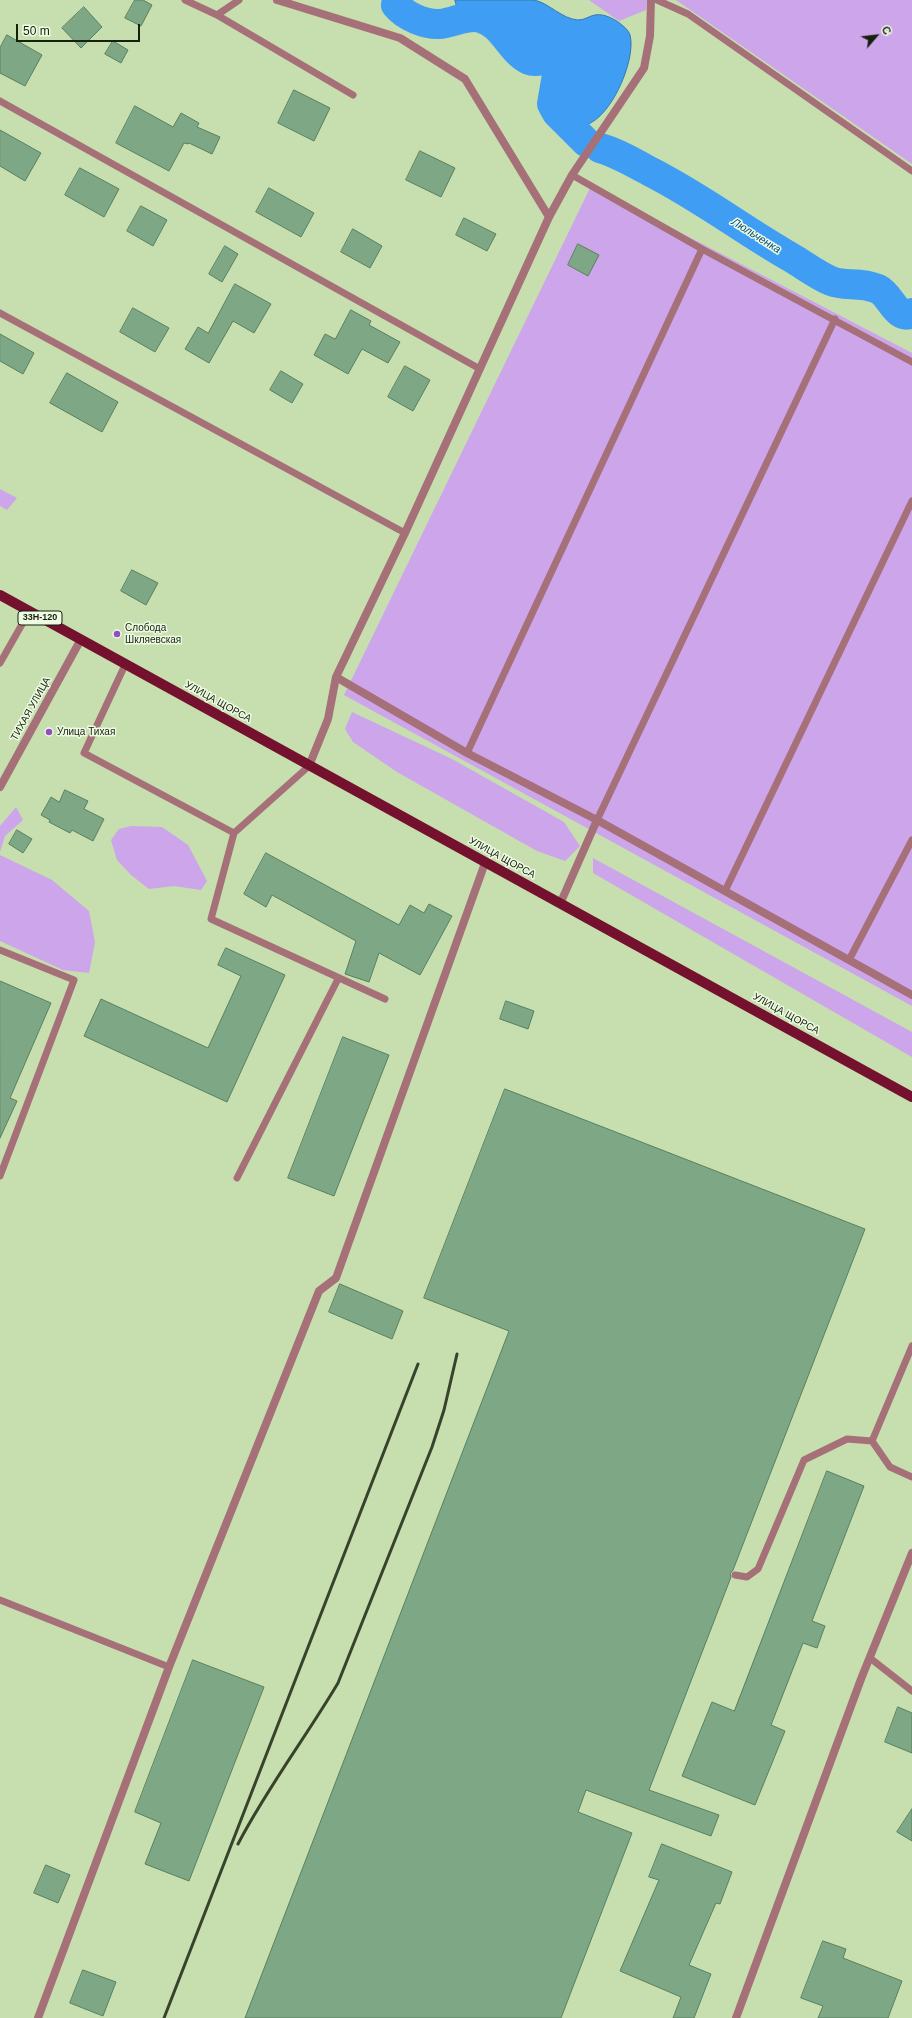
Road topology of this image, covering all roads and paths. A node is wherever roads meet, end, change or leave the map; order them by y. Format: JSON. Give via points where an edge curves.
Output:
{"nodes":[{"id":1,"x":185,"y":0,"type":"edge"},
{"id":2,"x":239,"y":0,"type":"edge"},
{"id":3,"x":277,"y":0,"type":"edge"},
{"id":4,"x":651,"y":0,"type":"edge"},
{"id":5,"x":657,"y":0,"type":"edge"},
{"id":6,"x":217,"y":15,"type":"junction"},
{"id":7,"x":353,"y":95,"type":"dead end"},
{"id":8,"x":0,"y":101,"type":"edge"},
{"id":9,"x":912,"y":171,"type":"edge"},
{"id":10,"x":572,"y":175,"type":"junction"},
{"id":11,"x":549,"y":217,"type":"junction"},
{"id":12,"x":702,"y":249,"type":"junction"},
{"id":13,"x":0,"y":313,"type":"edge"},
{"id":14,"x":835,"y":320,"type":"junction"},
{"id":15,"x":912,"y":362,"type":"edge"},
{"id":16,"x":480,"y":369,"type":"junction"},
{"id":17,"x":912,"y":501,"type":"edge"},
{"id":18,"x":404,"y":534,"type":"junction"},
{"id":19,"x":0,"y":595,"type":"edge"},
{"id":20,"x":29,"y":612,"type":"junction"},
{"id":21,"x":80,"y":641,"type":"junction"},
{"id":22,"x":0,"y":663,"type":"edge"},
{"id":23,"x":125,"y":665,"type":"junction"},
{"id":24,"x":336,"y":677,"type":"junction"},
{"id":25,"x":467,"y":752,"type":"junction"},
{"id":26,"x":309,"y":766,"type":"junction"},
{"id":27,"x":0,"y":787,"type":"edge"},
{"id":28,"x":597,"y":820,"type":"junction"},
{"id":29,"x":234,"y":833,"type":"junction"},
{"id":30,"x":912,"y":840,"type":"edge"},
{"id":31,"x":485,"y":863,"type":"junction"},
{"id":32,"x":724,"y":891,"type":"junction"},
{"id":33,"x":560,"y":904,"type":"junction"},
{"id":34,"x":0,"y":950,"type":"edge"},
{"id":35,"x":849,"y":960,"type":"junction"},
{"id":36,"x":338,"y":979,"type":"junction"},
{"id":37,"x":912,"y":994,"type":"edge"},
{"id":38,"x":385,"y":999,"type":"dead end"},
{"id":39,"x":912,"y":1097,"type":"edge"},
{"id":40,"x":0,"y":1176,"type":"edge"},
{"id":41,"x":237,"y":1178,"type":"dead end"},
{"id":42,"x":912,"y":1346,"type":"edge"},
{"id":43,"x":872,"y":1441,"type":"junction"},
{"id":44,"x":912,"y":1477,"type":"edge"},
{"id":45,"x":912,"y":1553,"type":"edge"},
{"id":46,"x":735,"y":1575,"type":"dead end"},
{"id":47,"x":0,"y":1600,"type":"edge"},
{"id":48,"x":870,"y":1658,"type":"junction"},
{"id":49,"x":169,"y":1667,"type":"junction"},
{"id":50,"x":912,"y":1691,"type":"edge"},
{"id":51,"x":38,"y":2018,"type":"edge"},
{"id":52,"x":736,"y":2018,"type":"edge"}],
"edges":[{"from":1,"to":6,"type":"lane"},
{"from":2,"to":6,"type":"lane"},
{"from":3,"to":11,"type":"street","via":[[400,38],[465,80]]},
{"from":4,"to":10,"type":"street","via":[[650,36],[644,68]]},
{"from":5,"to":9,"type":"lane","via":[[688,14]]},
{"from":6,"to":7,"type":"lane"},
{"from":8,"to":16,"type":"lane"},
{"from":10,"to":11,"type":"street"},
{"from":10,"to":12,"type":"lane"},
{"from":11,"to":16,"type":"street"},
{"from":12,"to":14,"type":"lane"},
{"from":12,"to":25,"type":"lane"},
{"from":13,"to":18,"type":"lane"},
{"from":14,"to":15,"type":"lane"},
{"from":14,"to":28,"type":"lane"},
{"from":16,"to":18,"type":"street"},
{"from":17,"to":32,"type":"lane"},
{"from":18,"to":24,"type":"street"},
{"from":19,"to":20,"type":"main road","number":"33Н-120"},
{"from":20,"to":21,"type":"main road","number":"33Н-120"},
{"from":20,"to":22,"type":"lane"},
{"from":21,"to":23,"type":"main road","name":"УЛИЦА ЩОРСА"},
{"from":21,"to":27,"type":"street","name":"ТИХАЯ УЛИЦА"},
{"from":23,"to":26,"type":"main road","name":"УЛИЦА ЩОРСА"},
{"from":23,"to":29,"type":"lane","via":[[84,753]]},
{"from":24,"to":25,"type":"street"},
{"from":24,"to":26,"type":"street","via":[[328,720]]},
{"from":25,"to":28,"type":"street"},
{"from":26,"to":29,"type":"lane"},
{"from":26,"to":31,"type":"main road","name":"УЛИЦА ЩОРСА"},
{"from":28,"to":32,"type":"street"},
{"from":28,"to":33,"type":"street"},
{"from":29,"to":36,"type":"lane","via":[[211,919]]},
{"from":30,"to":35,"type":"lane"},
{"from":31,"to":33,"type":"main road","name":"УЛИЦА ЩОРСА"},
{"from":31,"to":49,"type":"street","via":[[336,1278],[319,1291]]},
{"from":32,"to":35,"type":"street"},
{"from":33,"to":39,"type":"main road","name":"УЛИЦА ЩОРСА"},
{"from":34,"to":40,"type":"lane","via":[[74,980]]},
{"from":35,"to":37,"type":"street"},
{"from":36,"to":38,"type":"lane"},
{"from":36,"to":41,"type":"lane"},
{"from":42,"to":43,"type":"lane"},
{"from":43,"to":44,"type":"lane","via":[[890,1467]]},
{"from":43,"to":46,"type":"lane","via":[[847,1439],[804,1460],[758,1569],[747,1577]]},
{"from":45,"to":48,"type":"street"},
{"from":47,"to":49,"type":"lane"},
{"from":48,"to":50,"type":"lane"},
{"from":48,"to":52,"type":"street"},
{"from":49,"to":51,"type":"street"}]}
